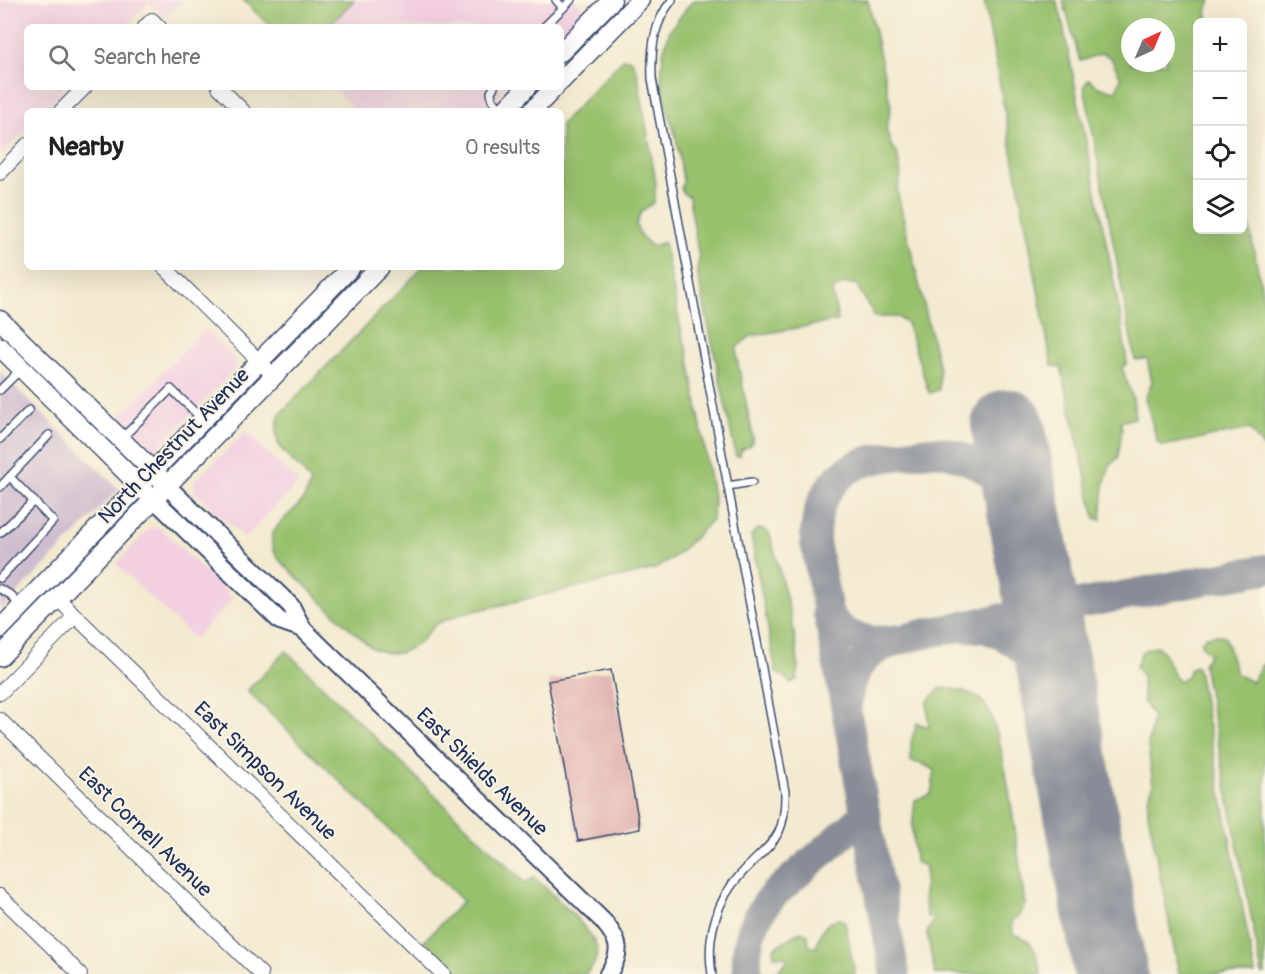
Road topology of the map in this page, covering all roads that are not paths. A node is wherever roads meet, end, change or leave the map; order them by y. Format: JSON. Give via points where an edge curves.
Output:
{"nodes":[{"id":1,"x":556,"y":0,"type":"edge"},
{"id":2,"x":571,"y":0,"type":"edge"},
{"id":3,"x":640,"y":0,"type":"edge"},
{"id":4,"x":672,"y":0,"type":"edge"},
{"id":5,"x":604,"y":2,"type":"edge"},
{"id":6,"x":563,"y":8,"type":"junction"},
{"id":7,"x":619,"y":22,"type":"junction"},
{"id":8,"x":547,"y":24,"type":"edge"},
{"id":9,"x":564,"y":49,"type":"edge"},
{"id":10,"x":564,"y":78,"type":"edge"},
{"id":11,"x":82,"y":90,"type":"edge"},
{"id":12,"x":222,"y":90,"type":"edge"},
{"id":13,"x":492,"y":90,"type":"edge"},
{"id":14,"x":524,"y":90,"type":"edge"},
{"id":15,"x":552,"y":90,"type":"edge"},
{"id":16,"x":64,"y":108,"type":"edge"},
{"id":17,"x":240,"y":108,"type":"edge"},
{"id":18,"x":501,"y":108,"type":"edge"},
{"id":19,"x":507,"y":108,"type":"edge"},
{"id":20,"x":535,"y":108,"type":"edge"},
{"id":21,"x":24,"y":148,"type":"edge"},
{"id":22,"x":0,"y":173,"type":"edge"},
{"id":23,"x":167,"y":270,"type":"edge"},
{"id":24,"x":348,"y":270,"type":"edge"},
{"id":25,"x":377,"y":270,"type":"edge"},
{"id":26,"x":0,"y":320,"type":"edge"},
{"id":27,"x":0,"y":347,"type":"edge"},
{"id":28,"x":259,"y":361,"type":"junction"},
{"id":29,"x":21,"y":368,"type":"junction"},
{"id":30,"x":274,"y":376,"type":"junction"},
{"id":31,"x":0,"y":390,"type":"edge"},
{"id":32,"x":28,"y":410,"type":"dead end"},
{"id":33,"x":202,"y":420,"type":"junction"},
{"id":34,"x":49,"y":435,"type":"dead end"},
{"id":35,"x":121,"y":439,"type":"junction"},
{"id":36,"x":0,"y":440,"type":"edge"},
{"id":37,"x":153,"y":471,"type":"junction"},
{"id":38,"x":10,"y":477,"type":"junction"},
{"id":39,"x":752,"y":482,"type":"dead end"},
{"id":40,"x":140,"y":485,"type":"junction"},
{"id":41,"x":167,"y":486,"type":"junction"},
{"id":42,"x":728,"y":486,"type":"junction"},
{"id":43,"x":0,"y":487,"type":"edge"},
{"id":44,"x":154,"y":499,"type":"junction"},
{"id":45,"x":34,"y":501,"type":"junction"},
{"id":46,"x":0,"y":533,"type":"edge"},
{"id":47,"x":0,"y":578,"type":"edge"},
{"id":48,"x":0,"y":589,"type":"edge"},
{"id":49,"x":57,"y":598,"type":"junction"},
{"id":50,"x":21,"y":607,"type":"junction"},
{"id":51,"x":75,"y":616,"type":"junction"},
{"id":52,"x":0,"y":629,"type":"edge"},
{"id":53,"x":303,"y":629,"type":"junction"},
{"id":54,"x":0,"y":644,"type":"edge"},
{"id":55,"x":0,"y":657,"type":"edge"},
{"id":56,"x":0,"y":693,"type":"edge"},
{"id":57,"x":0,"y":720,"type":"edge"},
{"id":58,"x":0,"y":896,"type":"edge"},
{"id":59,"x":80,"y":974,"type":"edge"},
{"id":60,"x":261,"y":974,"type":"edge"},
{"id":61,"x":443,"y":974,"type":"edge"},
{"id":62,"x":608,"y":974,"type":"edge"},
{"id":63,"x":712,"y":974,"type":"edge"}],
"edges":[{"from":1,"to":6,"type":"lane"},
{"from":2,"to":6,"type":"lane"},
{"from":3,"to":7,"type":"main road"},
{"from":4,"to":42,"type":"lane","via":[[655,33],[652,79]]},
{"from":5,"to":7,"type":"street"},
{"from":5,"to":9,"type":"main road"},
{"from":6,"to":8,"type":"lane"},
{"from":7,"to":10,"type":"main road"},
{"from":11,"to":16,"type":"street"},
{"from":12,"to":17,"type":"street"},
{"from":13,"to":18,"type":"lane","via":[[492,100]]},
{"from":14,"to":19,"type":"main road"},
{"from":15,"to":20,"type":"main road"},
{"from":21,"to":22,"type":"street"},
{"from":23,"to":28,"type":"street"},
{"from":24,"to":28,"type":"main road","name":"North Chestnut Avenue"},
{"from":25,"to":30,"type":"main road","name":"North Chestnut Avenue"},
{"from":26,"to":35,"type":"main road","name":"East Shields Avenue"},
{"from":27,"to":29,"type":"main road","name":"East Shields Avenue"},
{"from":28,"to":30,"type":"street"},
{"from":28,"to":33,"type":"main road","name":"North Chestnut Avenue"},
{"from":29,"to":31,"type":"lane"},
{"from":29,"to":40,"type":"main road","name":"East Shields Avenue"},
{"from":30,"to":41,"type":"main road","name":"North Chestnut Avenue"},
{"from":32,"to":36,"type":"lane"},
{"from":33,"to":35,"type":"lane","via":[[171,389]]},
{"from":33,"to":37,"type":"main road","name":"North Chestnut Avenue"},
{"from":34,"to":38,"type":"lane"},
{"from":35,"to":37,"type":"main road","name":"East Shields Avenue"},
{"from":37,"to":40,"type":"main road","name":"North Chestnut Avenue"},
{"from":37,"to":41,"type":"main road","name":"East Shields Avenue"},
{"from":38,"to":43,"type":"lane"},
{"from":38,"to":45,"type":"lane"},
{"from":39,"to":42,"type":"lane"},
{"from":40,"to":44,"type":"main road","name":"East Shields Avenue"},
{"from":40,"to":50,"type":"main road","name":"North Chestnut Avenue"},
{"from":41,"to":44,"type":"main road","name":"North Chestnut Avenue"},
{"from":41,"to":53,"type":"street","name":"East Shields Avenue","via":[[291,606]]},
{"from":42,"to":63,"type":"lane","via":[[786,810],[780,832],[770,847],[740,875],[718,912],[710,945]]},
{"from":44,"to":49,"type":"main road","name":"North Chestnut Avenue"},
{"from":44,"to":53,"type":"street","name":"East Shields Avenue","via":[[280,621]]},
{"from":45,"to":46,"type":"lane"},
{"from":45,"to":47,"type":"lane","via":[[53,521]]},
{"from":48,"to":50,"type":"lane"},
{"from":49,"to":51,"type":"street","name":"East Simpson Avenue"},
{"from":49,"to":55,"type":"main road","name":"North Chestnut Avenue"},
{"from":50,"to":52,"type":"main road","name":"North Chestnut Avenue"},
{"from":50,"to":54,"type":"main road","via":[[24,620]]},
{"from":51,"to":56,"type":"street"},
{"from":51,"to":61,"type":"street","name":"East Simpson Avenue"},
{"from":53,"to":62,"type":"street","name":"East Shields Avenue","via":[[603,921],[616,938],[618,954]]},
{"from":57,"to":60,"type":"street","name":"East Cornell Avenue"},
{"from":58,"to":59,"type":"street"}]}
